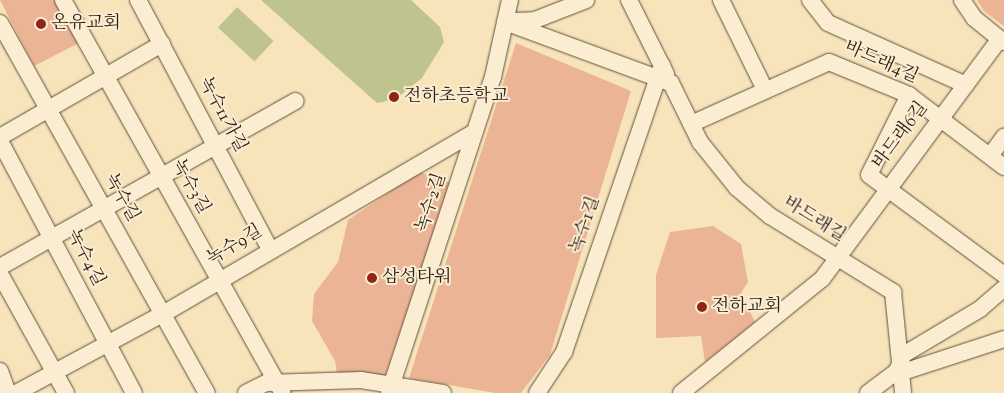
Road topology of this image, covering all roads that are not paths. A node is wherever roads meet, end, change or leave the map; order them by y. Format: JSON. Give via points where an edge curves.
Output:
{"nodes":[{"id":1,"x":64,"y":0,"type":"edge"},
{"id":2,"x":138,"y":0,"type":"edge"},
{"id":3,"x":510,"y":0,"type":"edge"},
{"id":4,"x":586,"y":0,"type":"edge"},
{"id":5,"x":629,"y":0,"type":"edge"},
{"id":6,"x":721,"y":0,"type":"edge"},
{"id":7,"x":808,"y":0,"type":"edge"},
{"id":8,"x":962,"y":0,"type":"edge"},
{"id":9,"x":0,"y":22,"type":"edge"},
{"id":10,"x":505,"y":22,"type":"junction"},
{"id":11,"x":1002,"y":41,"type":"edge"},
{"id":12,"x":162,"y":44,"type":"junction"},
{"id":13,"x":105,"y":75,"type":"junction"},
{"id":14,"x":663,"y":75,"type":"junction"},
{"id":15,"x":966,"y":85,"type":"junction"},
{"id":16,"x":765,"y":90,"type":"junction"},
{"id":17,"x":908,"y":95,"type":"junction"},
{"id":18,"x":296,"y":101,"type":"dead end"},
{"id":19,"x":48,"y":109,"type":"junction"},
{"id":20,"x":940,"y":119,"type":"junction"},
{"id":21,"x":691,"y":124,"type":"junction"},
{"id":22,"x":475,"y":132,"type":"junction"},
{"id":23,"x":1004,"y":137,"type":"edge"},
{"id":24,"x":0,"y":139,"type":"edge"},
{"id":25,"x":215,"y":145,"type":"junction"},
{"id":26,"x":990,"y":156,"type":"junction"},
{"id":27,"x":1004,"y":167,"type":"edge"},
{"id":28,"x":161,"y":175,"type":"junction"},
{"id":29,"x":886,"y":191,"type":"junction"},
{"id":30,"x":103,"y":208,"type":"junction"},
{"id":31,"x":52,"y":237,"type":"junction"},
{"id":32,"x":270,"y":249,"type":"junction"},
{"id":33,"x":836,"y":257,"type":"junction"},
{"id":34,"x":0,"y":267,"type":"edge"},
{"id":35,"x":0,"y":274,"type":"edge"},
{"id":36,"x":1004,"y":275,"type":"edge"},
{"id":37,"x":219,"y":280,"type":"junction"},
{"id":38,"x":1004,"y":288,"type":"edge"},
{"id":39,"x":163,"y":314,"type":"junction"},
{"id":40,"x":1004,"y":339,"type":"edge"},
{"id":41,"x":106,"y":344,"type":"junction"},
{"id":42,"x":903,"y":364,"type":"junction"},
{"id":43,"x":0,"y":371,"type":"edge"},
{"id":44,"x":55,"y":372,"type":"junction"},
{"id":45,"x":280,"y":389,"type":"edge"},
{"id":46,"x":391,"y":389,"type":"edge"},
{"id":47,"x":8,"y":393,"type":"edge"},
{"id":48,"x":16,"y":393,"type":"edge"},
{"id":49,"x":66,"y":393,"type":"edge"},
{"id":50,"x":134,"y":393,"type":"edge"},
{"id":51,"x":207,"y":393,"type":"edge"},
{"id":52,"x":246,"y":393,"type":"edge"},
{"id":53,"x":444,"y":393,"type":"edge"},
{"id":54,"x":537,"y":393,"type":"edge"},
{"id":55,"x":681,"y":393,"type":"edge"},
{"id":56,"x":868,"y":393,"type":"edge"},
{"id":57,"x":903,"y":393,"type":"edge"}],
"edges":[{"from":1,"to":13,"type":"street","name":"녹수3길"},
{"from":2,"to":12,"type":"street","name":"녹수11가길"},
{"from":3,"to":10,"type":"street"},
{"from":4,"to":10,"type":"street","via":[[535,20]]},
{"from":5,"to":14,"type":"street","name":"바드래길"},
{"from":6,"to":16,"type":"street"},
{"from":7,"to":15,"type":"street","via":[[828,23]]},
{"from":8,"to":11,"type":"street","via":[[974,18]]},
{"from":9,"to":19,"type":"street","name":"녹수길"},
{"from":10,"to":14,"type":"street"},
{"from":10,"to":22,"type":"street","name":"녹수2길"},
{"from":11,"to":15,"type":"street","name":"바드래6길"},
{"from":12,"to":13,"type":"street"},
{"from":12,"to":25,"type":"street","name":"녹수11가길"},
{"from":13,"to":19,"type":"street"},
{"from":13,"to":28,"type":"street","name":"녹수3길"},
{"from":14,"to":21,"type":"street","name":"바드래길"},
{"from":14,"to":54,"type":"street","name":"녹수1길","via":[[564,352]]},
{"from":15,"to":20,"type":"street","name":"바드래6길"},
{"from":16,"to":17,"type":"street","name":"바드래4길","via":[[829,62]]},
{"from":16,"to":21,"type":"street","name":"바드래4길"},
{"from":17,"to":20,"type":"street","name":"바드래4길"},
{"from":17,"to":29,"type":"street","via":[[869,175]]},
{"from":18,"to":25,"type":"street"},
{"from":19,"to":24,"type":"street"},
{"from":19,"to":30,"type":"street","name":"녹수길"},
{"from":20,"to":26,"type":"street","name":"바드래4길"},
{"from":20,"to":29,"type":"street","name":"바드래6길"},
{"from":21,"to":33,"type":"street","name":"바드래길","via":[[736,188],[770,216]]},
{"from":22,"to":32,"type":"street","name":"녹수9길"},
{"from":22,"to":46,"type":"street","name":"녹수2길"},
{"from":23,"to":26,"type":"street"},
{"from":24,"to":31,"type":"street","name":"녹수4길"},
{"from":25,"to":28,"type":"street"},
{"from":25,"to":32,"type":"street","name":"녹수11가길"},
{"from":26,"to":27,"type":"street","name":"바드래4길"},
{"from":28,"to":30,"type":"street"},
{"from":28,"to":37,"type":"street","name":"녹수3길"},
{"from":29,"to":33,"type":"street","name":"바드래6길"},
{"from":29,"to":36,"type":"street"},
{"from":30,"to":31,"type":"street"},
{"from":30,"to":39,"type":"street","name":"녹수길"},
{"from":31,"to":34,"type":"street"},
{"from":31,"to":41,"type":"street","name":"녹수4길"},
{"from":32,"to":37,"type":"street","name":"녹수9길"},
{"from":33,"to":42,"type":"street","name":"바드래길","via":[[893,292]]},
{"from":33,"to":55,"type":"street","name":"바드래6길","via":[[822,278]]},
{"from":35,"to":44,"type":"street"},
{"from":37,"to":39,"type":"street","name":"녹수9길"},
{"from":37,"to":45,"type":"street","name":"녹수3길"},
{"from":38,"to":42,"type":"street"},
{"from":39,"to":41,"type":"street","name":"녹수9길"},
{"from":39,"to":51,"type":"street","name":"녹수길"},
{"from":40,"to":42,"type":"street"},
{"from":41,"to":44,"type":"street","name":"녹수9길"},
{"from":41,"to":50,"type":"street","name":"녹수4길"},
{"from":42,"to":56,"type":"street"},
{"from":42,"to":57,"type":"street","name":"바드래길"},
{"from":43,"to":47,"type":"street"},
{"from":44,"to":48,"type":"street","name":"녹수9길"},
{"from":44,"to":49,"type":"street"},
{"from":45,"to":46,"type":"street","via":[[361,380]]},
{"from":45,"to":52,"type":"street","via":[[266,383]]},
{"from":46,"to":53,"type":"street"}]}
